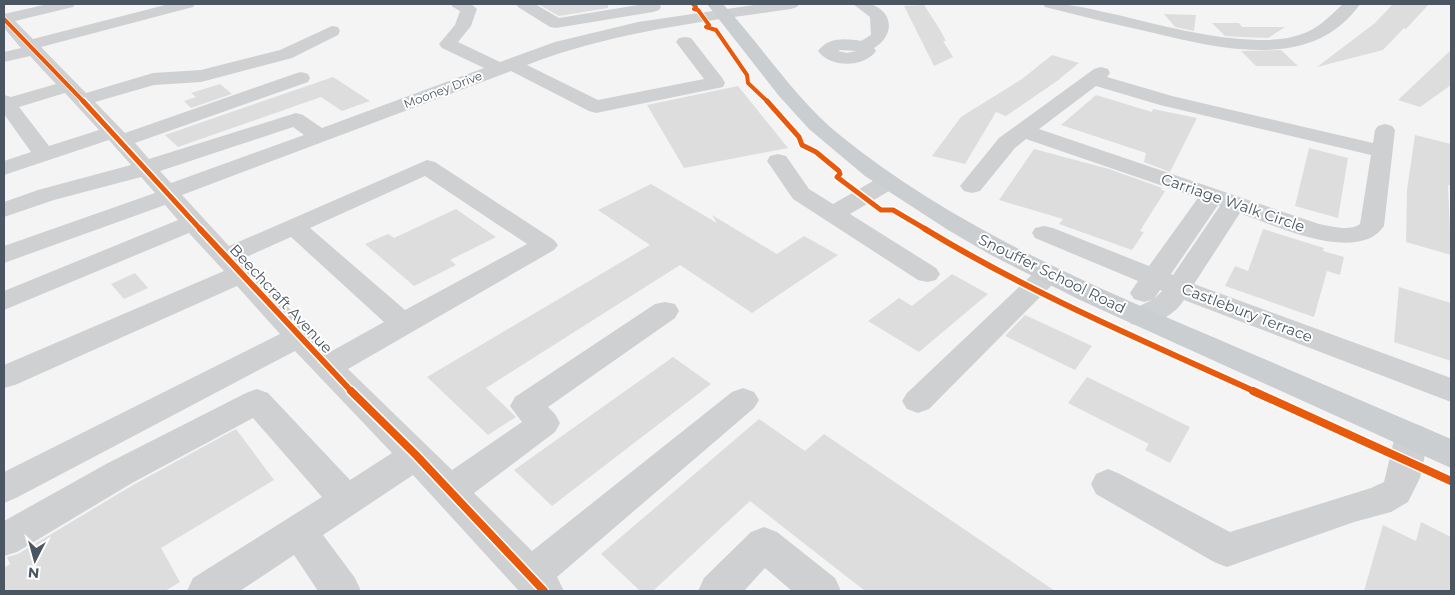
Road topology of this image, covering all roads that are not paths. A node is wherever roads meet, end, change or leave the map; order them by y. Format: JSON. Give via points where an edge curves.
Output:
{"nodes":[{"id":1,"x":36,"y":4,"type":"edge"},
{"id":2,"x":67,"y":4,"type":"edge"},
{"id":3,"x":187,"y":4,"type":"edge"},
{"id":4,"x":459,"y":4,"type":"edge"},
{"id":5,"x":524,"y":4,"type":"edge"},
{"id":6,"x":670,"y":4,"type":"edge"},
{"id":7,"x":791,"y":4,"type":"edge"},
{"id":8,"x":861,"y":4,"type":"edge"},
{"id":9,"x":1051,"y":4,"type":"edge"},
{"id":10,"x":1131,"y":4,"type":"edge"},
{"id":11,"x":1352,"y":4,"type":"edge"},
{"id":12,"x":603,"y":8,"type":"edge"},
{"id":13,"x":720,"y":9,"type":"edge"},
{"id":14,"x":1116,"y":19,"type":"junction"},
{"id":15,"x":633,"y":28,"type":"junction"},
{"id":16,"x":332,"y":31,"type":"dead end"},
{"id":17,"x":12,"y":34,"type":"edge"},
{"id":18,"x":647,"y":42,"type":"dead end"},
{"id":19,"x":685,"y":42,"type":"dead end"},
{"id":20,"x":863,"y":47,"type":"dead end"},
{"id":21,"x":505,"y":66,"type":"junction"},
{"id":22,"x":301,"y":78,"type":"dead end"},
{"id":23,"x":75,"y":93,"type":"junction"},
{"id":24,"x":4,"y":103,"type":"edge"},
{"id":25,"x":156,"y":106,"type":"dead end"},
{"id":26,"x":174,"y":122,"type":"junction"},
{"id":27,"x":1022,"y":130,"type":"junction"},
{"id":28,"x":117,"y":136,"type":"junction"},
{"id":29,"x":320,"y":136,"type":"junction"},
{"id":30,"x":44,"y":155,"type":"junction"},
{"id":31,"x":778,"y":161,"type":"dead end"},
{"id":32,"x":4,"y":168,"type":"edge"},
{"id":33,"x":144,"y":168,"type":"junction"},
{"id":34,"x":888,"y":182,"type":"junction"},
{"id":35,"x":972,"y":186,"type":"dead end"},
{"id":36,"x":168,"y":195,"type":"junction"},
{"id":37,"x":1223,"y":200,"type":"junction"},
{"id":38,"x":4,"y":210,"type":"edge"},
{"id":39,"x":832,"y":215,"type":"junction"},
{"id":40,"x":193,"y":222,"type":"junction"},
{"id":41,"x":294,"y":227,"type":"junction"},
{"id":42,"x":1044,"y":233,"type":"dead end"},
{"id":43,"x":4,"y":255,"type":"edge"},
{"id":44,"x":233,"y":266,"type":"junction"},
{"id":45,"x":927,"y":274,"type":"dead end"},
{"id":46,"x":1048,"y":274,"type":"junction"},
{"id":47,"x":1167,"y":283,"type":"junction"},
{"id":48,"x":4,"y":301,"type":"edge"},
{"id":49,"x":665,"y":311,"type":"dead end"},
{"id":50,"x":1141,"y":317,"type":"junction"},
{"id":51,"x":403,"y":324,"type":"junction"},
{"id":52,"x":301,"y":336,"type":"junction"},
{"id":53,"x":327,"y":367,"type":"junction"},
{"id":54,"x":4,"y":377,"type":"edge"},
{"id":55,"x":1451,"y":390,"type":"edge"},
{"id":56,"x":743,"y":400,"type":"dead end"},
{"id":57,"x":918,"y":401,"type":"dead end"},
{"id":58,"x":1412,"y":436,"type":"junction"},
{"id":59,"x":1451,"y":454,"type":"edge"},
{"id":60,"x":416,"y":455,"type":"junction"},
{"id":61,"x":1108,"y":484,"type":"dead end"},
{"id":62,"x":4,"y":488,"type":"edge"},
{"id":63,"x":450,"y":491,"type":"junction"},
{"id":64,"x":346,"y":500,"type":"junction"},
{"id":65,"x":299,"y":532,"type":"junction"},
{"id":66,"x":4,"y":540,"type":"edge"},
{"id":67,"x":537,"y":584,"type":"edge"},
{"id":68,"x":208,"y":591,"type":"edge"},
{"id":69,"x":341,"y":591,"type":"edge"},
{"id":70,"x":718,"y":591,"type":"edge"},
{"id":71,"x":821,"y":591,"type":"edge"}],
"edges":[{"from":1,"to":17,"type":"street"},
{"from":2,"to":17,"type":"street"},
{"from":3,"to":17,"type":"street"},
{"from":4,"to":21,"type":"street","via":[[469,9],[463,26],[448,44]]},
{"from":5,"to":12,"type":"street","via":[[556,23]]},
{"from":6,"to":12,"type":"street"},
{"from":7,"to":13,"type":"street","name":"Mooney Drive"},
{"from":8,"to":20,"type":"street","via":[[878,15],[882,31],[880,37]]},
{"from":9,"to":14,"type":"street"},
{"from":10,"to":14,"type":"street"},
{"from":11,"to":14,"type":"street","via":[[1318,33],[1290,42],[1256,44],[1204,40]]},
{"from":13,"to":15,"type":"street","name":"Mooney Drive"},
{"from":13,"to":34,"type":"main road","name":"Snouffer School Road","via":[[811,120],[844,150]]},
{"from":15,"to":18,"type":"street"},
{"from":15,"to":21,"type":"street","name":"Mooney Drive","via":[[561,46]]},
{"from":16,"to":23,"type":"street","via":[[286,54],[201,76],[153,79]]},
{"from":17,"to":23,"type":"street","name":"Beechcraft Avenue"},
{"from":19,"to":21,"type":"street","via":[[716,83],[596,108]]},
{"from":21,"to":29,"type":"street","name":"Mooney Drive"},
{"from":22,"to":26,"type":"street"},
{"from":23,"to":24,"type":"street"},
{"from":23,"to":28,"type":"street","name":"Beechcraft Avenue"},
{"from":24,"to":30,"type":"street"},
{"from":25,"to":26,"type":"street"},
{"from":26,"to":28,"type":"street"},
{"from":27,"to":35,"type":"street","via":[[1007,143]]},
{"from":27,"to":37,"type":"street","name":"Carriage Walk Circle"},
{"from":27,"to":37,"type":"street","name":"Carriage Walk Circle","via":[[1097,76],[1167,101],[1383,140],[1372,226],[1360,234],[1313,230]]},
{"from":28,"to":30,"type":"street"},
{"from":28,"to":33,"type":"street","name":"Beechcraft Avenue"},
{"from":29,"to":33,"type":"street","via":[[296,119]]},
{"from":29,"to":36,"type":"street","name":"Mooney Drive"},
{"from":30,"to":32,"type":"street"},
{"from":31,"to":39,"type":"street","via":[[801,194]]},
{"from":33,"to":36,"type":"street","name":"Beechcraft Avenue"},
{"from":33,"to":38,"type":"street"},
{"from":34,"to":39,"type":"street"},
{"from":34,"to":46,"type":"main road","name":"Snouffer School Road","via":[[943,218]]},
{"from":36,"to":40,"type":"street","name":"Beechcraft Avenue"},
{"from":36,"to":43,"type":"street","name":"Mooney Drive"},
{"from":37,"to":47,"type":"street"},
{"from":39,"to":45,"type":"street"},
{"from":40,"to":44,"type":"street","name":"Beechcraft Avenue"},
{"from":40,"to":48,"type":"street"},
{"from":41,"to":44,"type":"street"},
{"from":41,"to":51,"type":"street"},
{"from":41,"to":51,"type":"street","via":[[427,167],[545,245]]},
{"from":42,"to":47,"type":"street","name":"Castlebury Terrace"},
{"from":44,"to":52,"type":"street","name":"Beechcraft Avenue"},
{"from":44,"to":54,"type":"street"},
{"from":46,"to":50,"type":"main road","name":"Snouffer School Road"},
{"from":46,"to":57,"type":"street"},
{"from":47,"to":50,"type":"street","via":[[1168,303]]},
{"from":47,"to":55,"type":"street","name":"Castlebury Terrace"},
{"from":49,"to":63,"type":"street","via":[[526,406],[544,423]]},
{"from":50,"to":58,"type":"main road","name":"Snouffer School Road"},
{"from":51,"to":53,"type":"street"},
{"from":52,"to":53,"type":"street","name":"Beechcraft Avenue"},
{"from":52,"to":62,"type":"street"},
{"from":53,"to":60,"type":"street","name":"Beechcraft Avenue"},
{"from":56,"to":67,"type":"street"},
{"from":58,"to":59,"type":"main road","name":"Snouffer School Road"},
{"from":58,"to":61,"type":"street","via":[[1403,478],[1396,492],[1378,501],[1227,550]]},
{"from":60,"to":63,"type":"street","name":"Beechcraft Avenue"},
{"from":60,"to":64,"type":"street"},
{"from":63,"to":67,"type":"street","name":"Beechcraft Avenue"},
{"from":64,"to":65,"type":"street"},
{"from":64,"to":66,"type":"street","via":[[258,401],[120,473]]},
{"from":65,"to":68,"type":"street"},
{"from":65,"to":69,"type":"street"},
{"from":70,"to":71,"type":"street","via":[[764,544]]}]}
